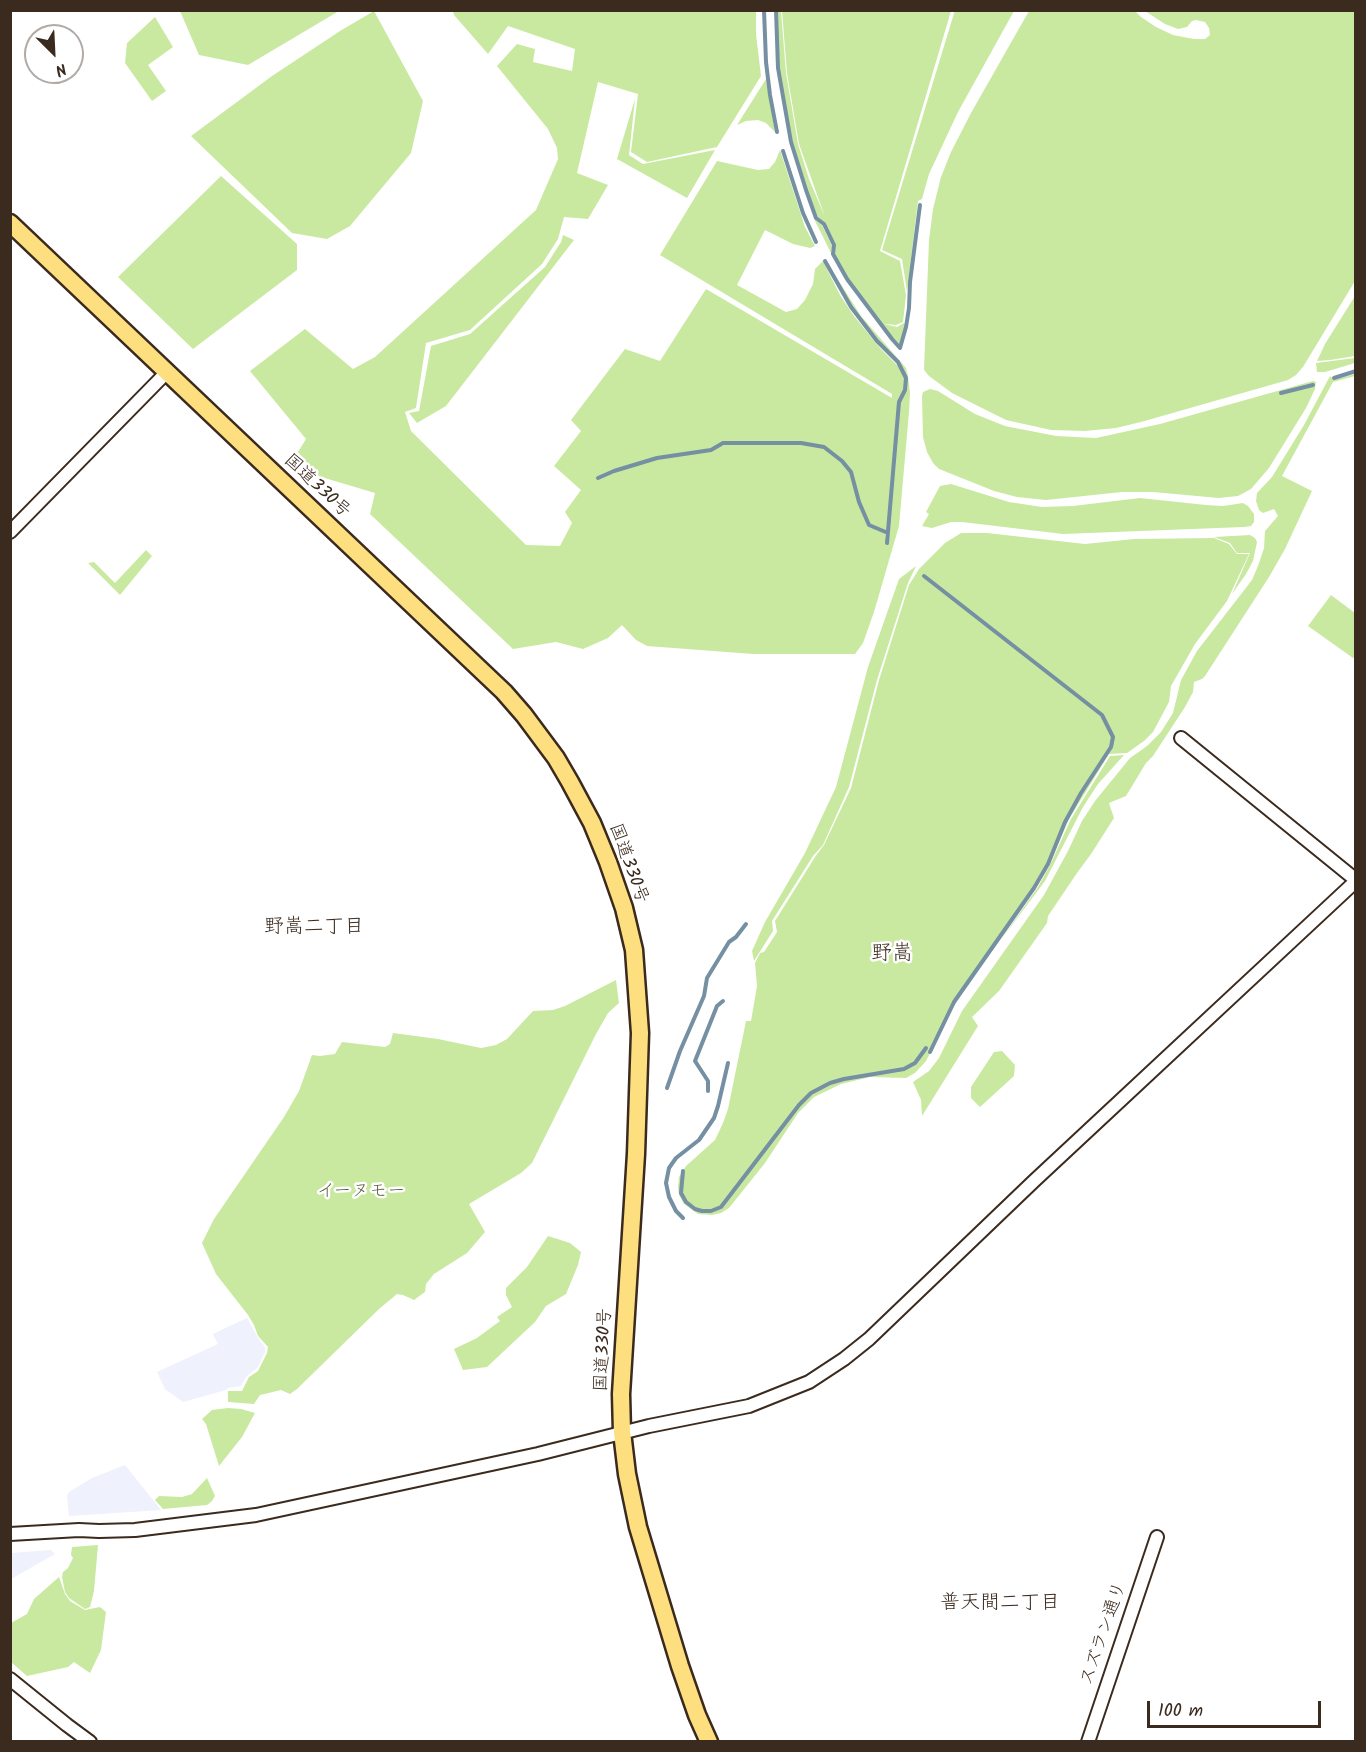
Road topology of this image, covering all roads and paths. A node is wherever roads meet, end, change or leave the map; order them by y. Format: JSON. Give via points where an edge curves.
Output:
{"nodes":[{"id":1,"x":10,"y":223,"type":"edge"},
{"id":2,"x":166,"y":373,"type":"junction"},
{"id":3,"x":10,"y":532,"type":"edge"},
{"id":4,"x":1181,"y":738,"type":"dead end"},
{"id":5,"x":1356,"y":881,"type":"edge"},
{"id":6,"x":622,"y":1432,"type":"junction"},
{"id":7,"x":10,"y":1534,"type":"edge"},
{"id":8,"x":1157,"y":1538,"type":"dead end"},
{"id":9,"x":10,"y":1679,"type":"edge"},
{"id":10,"x":90,"y":1742,"type":"edge"},
{"id":11,"x":709,"y":1742,"type":"edge"},
{"id":12,"x":1088,"y":1742,"type":"edge"}],
"edges":[{"from":1,"to":2,"type":"highway","name":"国道330号"},
{"from":2,"to":3,"type":"street"},
{"from":2,"to":6,"type":"highway","name":"国道330号","via":[[504,692],[556,758],[600,841],[634,950],[640,1033]]},
{"from":4,"to":5,"type":"street"},
{"from":5,"to":6,"type":"street","via":[[844,1359],[809,1382],[749,1406]]},
{"from":6,"to":7,"type":"street","via":[[256,1515],[135,1530]]},
{"from":6,"to":11,"type":"highway","name":"国道330号","via":[[633,1506],[646,1556],[680,1666]]},
{"from":8,"to":12,"type":"street","name":"スズラン通り"},
{"from":9,"to":10,"type":"street"}]}
